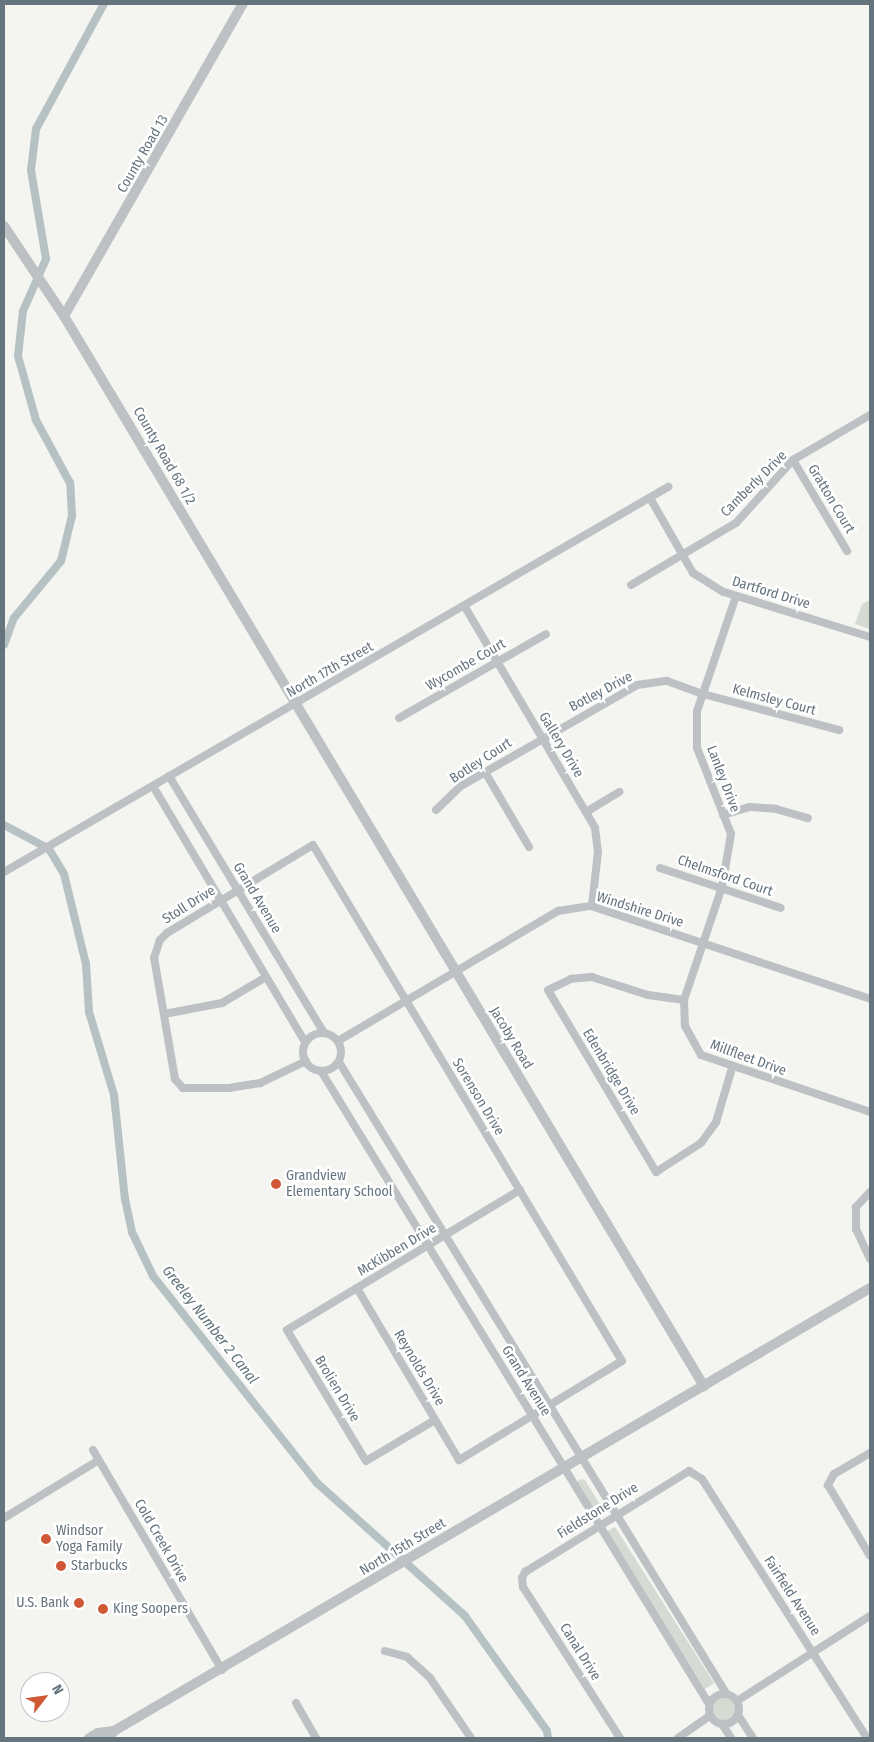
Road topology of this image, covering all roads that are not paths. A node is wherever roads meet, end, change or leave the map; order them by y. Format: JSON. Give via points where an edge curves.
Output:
{"nodes":[{"id":1,"x":243,"y":4,"type":"edge"},
{"id":2,"x":4,"y":226,"type":"edge"},
{"id":3,"x":64,"y":316,"type":"junction"},
{"id":4,"x":870,"y":415,"type":"edge"},
{"id":5,"x":793,"y":460,"type":"junction"},
{"id":6,"x":668,"y":487,"type":"dead end"},
{"id":7,"x":650,"y":498,"type":"junction"},
{"id":8,"x":847,"y":551,"type":"dead end"},
{"id":9,"x":682,"y":555,"type":"junction"},
{"id":10,"x":631,"y":585,"type":"dead end"},
{"id":11,"x":736,"y":596,"type":"junction"},
{"id":12,"x":465,"y":607,"type":"junction"},
{"id":13,"x":546,"y":634,"type":"dead end"},
{"id":14,"x":870,"y":637,"type":"edge"},
{"id":15,"x":497,"y":661,"type":"junction"},
{"id":16,"x":703,"y":694,"type":"junction"},
{"id":17,"x":294,"y":705,"type":"junction"},
{"id":18,"x":399,"y":718,"type":"dead end"},
{"id":19,"x":839,"y":730,"type":"dead end"},
{"id":20,"x":542,"y":738,"type":"junction"},
{"id":21,"x":485,"y":772,"type":"junction"},
{"id":22,"x":169,"y":776,"type":"junction"},
{"id":23,"x":153,"y":786,"type":"junction"},
{"id":24,"x":619,"y":792,"type":"dead end"},
{"id":25,"x":436,"y":810,"type":"dead end"},
{"id":26,"x":586,"y":812,"type":"junction"},
{"id":27,"x":723,"y":815,"type":"junction"},
{"id":28,"x":808,"y":818,"type":"dead end"},
{"id":29,"x":313,"y":846,"type":"joint"},
{"id":30,"x":529,"y":847,"type":"dead end"},
{"id":31,"x":660,"y":868,"type":"dead end"},
{"id":32,"x":4,"y":872,"type":"edge"},
{"id":33,"x":722,"y":888,"type":"junction"},
{"id":34,"x":237,"y":890,"type":"junction"},
{"id":35,"x":220,"y":900,"type":"junction"},
{"id":36,"x":592,"y":906,"type":"junction"},
{"id":37,"x":781,"y":908,"type":"dead end"},
{"id":38,"x":704,"y":944,"type":"junction"},
{"id":39,"x":455,"y":972,"type":"junction"},
{"id":40,"x":266,"y":977,"type":"junction"},
{"id":41,"x":870,"y":999,"type":"edge"},
{"id":42,"x":684,"y":1000,"type":"junction"},
{"id":43,"x":406,"y":1001,"type":"junction"},
{"id":44,"x":164,"y":1014,"type":"junction"},
{"id":45,"x":324,"y":1032,"type":"junction"},
{"id":46,"x":338,"y":1041,"type":"junction"},
{"id":47,"x":305,"y":1042,"type":"junction"},
{"id":48,"x":306,"y":1061,"type":"junction"},
{"id":49,"x":338,"y":1062,"type":"junction"},
{"id":50,"x":732,"y":1068,"type":"junction"},
{"id":51,"x":321,"y":1071,"type":"junction"},
{"id":52,"x":870,"y":1112,"type":"edge"},
{"id":53,"x":520,"y":1190,"type":"junction"},
{"id":54,"x":870,"y":1192,"type":"edge"},
{"id":55,"x":445,"y":1235,"type":"junction"},
{"id":56,"x":428,"y":1245,"type":"junction"},
{"id":57,"x":870,"y":1259,"type":"edge"},
{"id":58,"x":357,"y":1288,"type":"junction"},
{"id":59,"x":870,"y":1288,"type":"edge"},
{"id":60,"x":287,"y":1330,"type":"joint"},
{"id":61,"x":704,"y":1386,"type":"junction"},
{"id":62,"x":550,"y":1406,"type":"junction"},
{"id":63,"x":533,"y":1416,"type":"junction"},
{"id":64,"x":435,"y":1420,"type":"junction"},
{"id":65,"x":93,"y":1450,"type":"dead end"},
{"id":66,"x":870,"y":1453,"type":"edge"},
{"id":67,"x":582,"y":1458,"type":"junction"},
{"id":68,"x":99,"y":1460,"type":"junction"},
{"id":69,"x":565,"y":1468,"type":"junction"},
{"id":70,"x":691,"y":1472,"type":"joint"},
{"id":71,"x":616,"y":1515,"type":"junction"},
{"id":72,"x":4,"y":1518,"type":"edge"},
{"id":73,"x":600,"y":1525,"type":"junction"},
{"id":74,"x":870,"y":1556,"type":"edge"},
{"id":75,"x":522,"y":1578,"type":"joint"},
{"id":76,"x":870,"y":1616,"type":"edge"},
{"id":77,"x":385,"y":1651,"type":"dead end"},
{"id":78,"x":813,"y":1651,"type":"junction"},
{"id":79,"x":222,"y":1670,"type":"junction"},
{"id":80,"x":726,"y":1693,"type":"junction"},
{"id":81,"x":737,"y":1701,"type":"junction"},
{"id":82,"x":296,"y":1703,"type":"dead end"},
{"id":83,"x":709,"y":1704,"type":"junction"},
{"id":84,"x":738,"y":1715,"type":"junction"},
{"id":85,"x":710,"y":1716,"type":"junction"},
{"id":86,"x":722,"y":1724,"type":"junction"},
{"id":87,"x":114,"y":1736,"type":"edge"},
{"id":88,"x":89,"y":1738,"type":"edge"},
{"id":89,"x":316,"y":1738,"type":"edge"},
{"id":90,"x":470,"y":1738,"type":"edge"},
{"id":91,"x":620,"y":1738,"type":"edge"},
{"id":92,"x":678,"y":1738,"type":"edge"},
{"id":93,"x":731,"y":1738,"type":"edge"},
{"id":94,"x":753,"y":1738,"type":"edge"},
{"id":95,"x":867,"y":1738,"type":"edge"}],
"edges":[{"from":1,"to":3,"type":"street","name":"County Road 13"},
{"from":2,"to":3,"type":"street","name":"County Road 68 1/2"},
{"from":3,"to":17,"type":"street","name":"County Road 68 1/2"},
{"from":4,"to":5,"type":"street","name":"Camberly Drive"},
{"from":5,"to":8,"type":"street","name":"Gratton Court"},
{"from":5,"to":9,"type":"street","name":"Camberly Drive","via":[[736,523]]},
{"from":6,"to":7,"type":"street","name":"North 17th Street"},
{"from":7,"to":9,"type":"street","name":"Dartford Drive"},
{"from":7,"to":12,"type":"street","name":"North 17th Street"},
{"from":9,"to":10,"type":"street","name":"Camberly Drive"},
{"from":9,"to":11,"type":"street","name":"Dartford Drive","via":[[693,573]]},
{"from":11,"to":14,"type":"street","name":"Dartford Drive"},
{"from":11,"to":16,"type":"street","name":"Lanley Drive"},
{"from":12,"to":15,"type":"street","name":"Gallery Drive"},
{"from":12,"to":17,"type":"street","name":"North 17th Street"},
{"from":13,"to":15,"type":"street","name":"Wycombe Court"},
{"from":15,"to":18,"type":"street","name":"Wycombe Court"},
{"from":15,"to":20,"type":"street","name":"Gallery Drive"},
{"from":16,"to":19,"type":"street","name":"Kelmsley Court"},
{"from":16,"to":20,"type":"street","name":"Botley Drive","via":[[667,681],[636,685]]},
{"from":16,"to":27,"type":"street","name":"Lanley Drive","via":[[697,711],[697,748]]},
{"from":17,"to":22,"type":"street","name":"North 17th Street"},
{"from":17,"to":39,"type":"street","name":"Jacoby Road"},
{"from":20,"to":21,"type":"street","name":"Botley Court"},
{"from":20,"to":26,"type":"street","name":"Gallery Drive"},
{"from":21,"to":25,"type":"street","name":"Botley Court","via":[[461,786]]},
{"from":21,"to":30,"type":"street"},
{"from":22,"to":23,"type":"street","name":"North 17th Street"},
{"from":22,"to":34,"type":"street","name":"Grand Avenue"},
{"from":23,"to":32,"type":"street","name":"North 17th Street"},
{"from":23,"to":35,"type":"street"},
{"from":24,"to":26,"type":"street"},
{"from":26,"to":36,"type":"street","name":"Gallery Drive","via":[[595,828],[598,851]]},
{"from":27,"to":28,"type":"street","via":[[750,807],[776,809]]},
{"from":27,"to":33,"type":"street","name":"Lanley Drive","via":[[731,834]]},
{"from":29,"to":34,"type":"street","name":"Stoll Drive"},
{"from":29,"to":43,"type":"street","name":"Sorenson Drive"},
{"from":31,"to":33,"type":"street","name":"Chelmsford Court"},
{"from":33,"to":37,"type":"street","name":"Chelmsford Court"},
{"from":33,"to":38,"type":"street","name":"Lanley Drive"},
{"from":34,"to":35,"type":"street","name":"Stoll Drive"},
{"from":34,"to":45,"type":"street","name":"Grand Avenue"},
{"from":35,"to":40,"type":"street"},
{"from":35,"to":44,"type":"street","name":"Stoll Drive","via":[[167,933],[156,948],[154,958]]},
{"from":36,"to":38,"type":"street","name":"Windshire Drive"},
{"from":36,"to":39,"type":"street","name":"Windshire Drive","via":[[558,911]]},
{"from":38,"to":41,"type":"street","name":"Windshire Drive"},
{"from":38,"to":42,"type":"street","name":"Millfleet Drive"},
{"from":39,"to":43,"type":"street","name":"Windshire Drive"},
{"from":39,"to":61,"type":"street","name":"Jacoby Road"},
{"from":40,"to":44,"type":"street","via":[[222,1003]]},
{"from":40,"to":47,"type":"street"},
{"from":42,"to":50,"type":"street","name":"Millfleet Drive","via":[[685,1026],[701,1055]]},
{"from":42,"to":50,"type":"street","name":"Edenbridge Drive","via":[[648,995],[592,977],[570,979],[548,990],[656,1172],[701,1143],[716,1122]]},
{"from":43,"to":46,"type":"street","name":"Windshire Drive"},
{"from":43,"to":53,"type":"street","name":"Sorenson Drive"},
{"from":44,"to":48,"type":"street","name":"Stoll Drive","via":[[175,1079],[182,1088],[230,1088],[260,1083]]},
{"from":45,"to":46,"type":"street"},
{"from":45,"to":47,"type":"street","via":[[311,1036]]},
{"from":46,"to":49,"type":"street","via":[[341,1050]]},
{"from":47,"to":48,"type":"street","via":[[303,1052]]},
{"from":48,"to":51,"type":"street"},
{"from":49,"to":51,"type":"street","via":[[330,1070]]},
{"from":49,"to":55,"type":"street","name":"Grand Avenue"},
{"from":50,"to":52,"type":"street","name":"Millfleet Drive"},
{"from":51,"to":56,"type":"street","name":"Grand Avenue"},
{"from":53,"to":55,"type":"street","name":"McKibben Drive"},
{"from":53,"to":62,"type":"street","name":"Sorenson Drive","via":[[622,1361]]},
{"from":54,"to":57,"type":"street","via":[[856,1207],[856,1229]]},
{"from":55,"to":56,"type":"street","name":"McKibben Drive"},
{"from":55,"to":62,"type":"street","name":"Grand Avenue"},
{"from":56,"to":58,"type":"street","name":"McKibben Drive"},
{"from":56,"to":63,"type":"street","name":"Grand Avenue"},
{"from":58,"to":60,"type":"street","name":"McKibben Drive"},
{"from":58,"to":64,"type":"street","name":"Reynolds Drive"},
{"from":59,"to":61,"type":"street","name":"North 15th Street"},
{"from":60,"to":64,"type":"street","name":"Brolien Drive","via":[[366,1461]]},
{"from":61,"to":67,"type":"street","name":"North 15th Street"},
{"from":62,"to":63,"type":"street"},
{"from":62,"to":67,"type":"street","name":"Grand Avenue"},
{"from":63,"to":64,"type":"street","name":"Reynolds Drive","via":[[459,1460]]},
{"from":63,"to":69,"type":"street","name":"Grand Avenue"},
{"from":65,"to":68,"type":"street","name":"Cold Creek Drive"},
{"from":66,"to":74,"type":"street","via":[[834,1474],[828,1486]]},
{"from":67,"to":69,"type":"street","name":"North 15th Street"},
{"from":67,"to":71,"type":"street","name":"Grand Avenue"},
{"from":68,"to":72,"type":"street"},
{"from":68,"to":79,"type":"street","name":"Cold Creek Drive"},
{"from":69,"to":73,"type":"street","name":"Grand Avenue"},
{"from":69,"to":79,"type":"street","name":"North 15th Street"},
{"from":70,"to":71,"type":"street","name":"Fieldstone Drive","via":[[681,1473]]},
{"from":70,"to":78,"type":"street","name":"Fairfield Avenue","via":[[702,1479]]},
{"from":71,"to":73,"type":"street","name":"Fieldstone Drive"},
{"from":71,"to":80,"type":"street","name":"Grand Avenue"},
{"from":73,"to":75,"type":"street","name":"Fieldstone Drive","via":[[525,1572]]},
{"from":73,"to":83,"type":"street","name":"Grand Avenue"},
{"from":75,"to":91,"type":"street","name":"Canal Drive","via":[[523,1587]]},
{"from":76,"to":78,"type":"street"},
{"from":77,"to":90,"type":"street","via":[[407,1658],[430,1678]]},
{"from":78,"to":81,"type":"street"},
{"from":78,"to":95,"type":"street","name":"Fairfield Avenue"},
{"from":79,"to":87,"type":"street","name":"North 15th Street"},
{"from":80,"to":81,"type":"street"},
{"from":80,"to":83,"type":"street","via":[[716,1696]]},
{"from":81,"to":84,"type":"street"},
{"from":82,"to":89,"type":"street"},
{"from":83,"to":85,"type":"street"},
{"from":84,"to":86,"type":"street","via":[[732,1722]]},
{"from":84,"to":94,"type":"street"},
{"from":85,"to":86,"type":"street"},
{"from":85,"to":92,"type":"street"},
{"from":86,"to":93,"type":"street"},
{"from":87,"to":88,"type":"street","name":"North 15th Street","via":[[98,1733]]}]}
